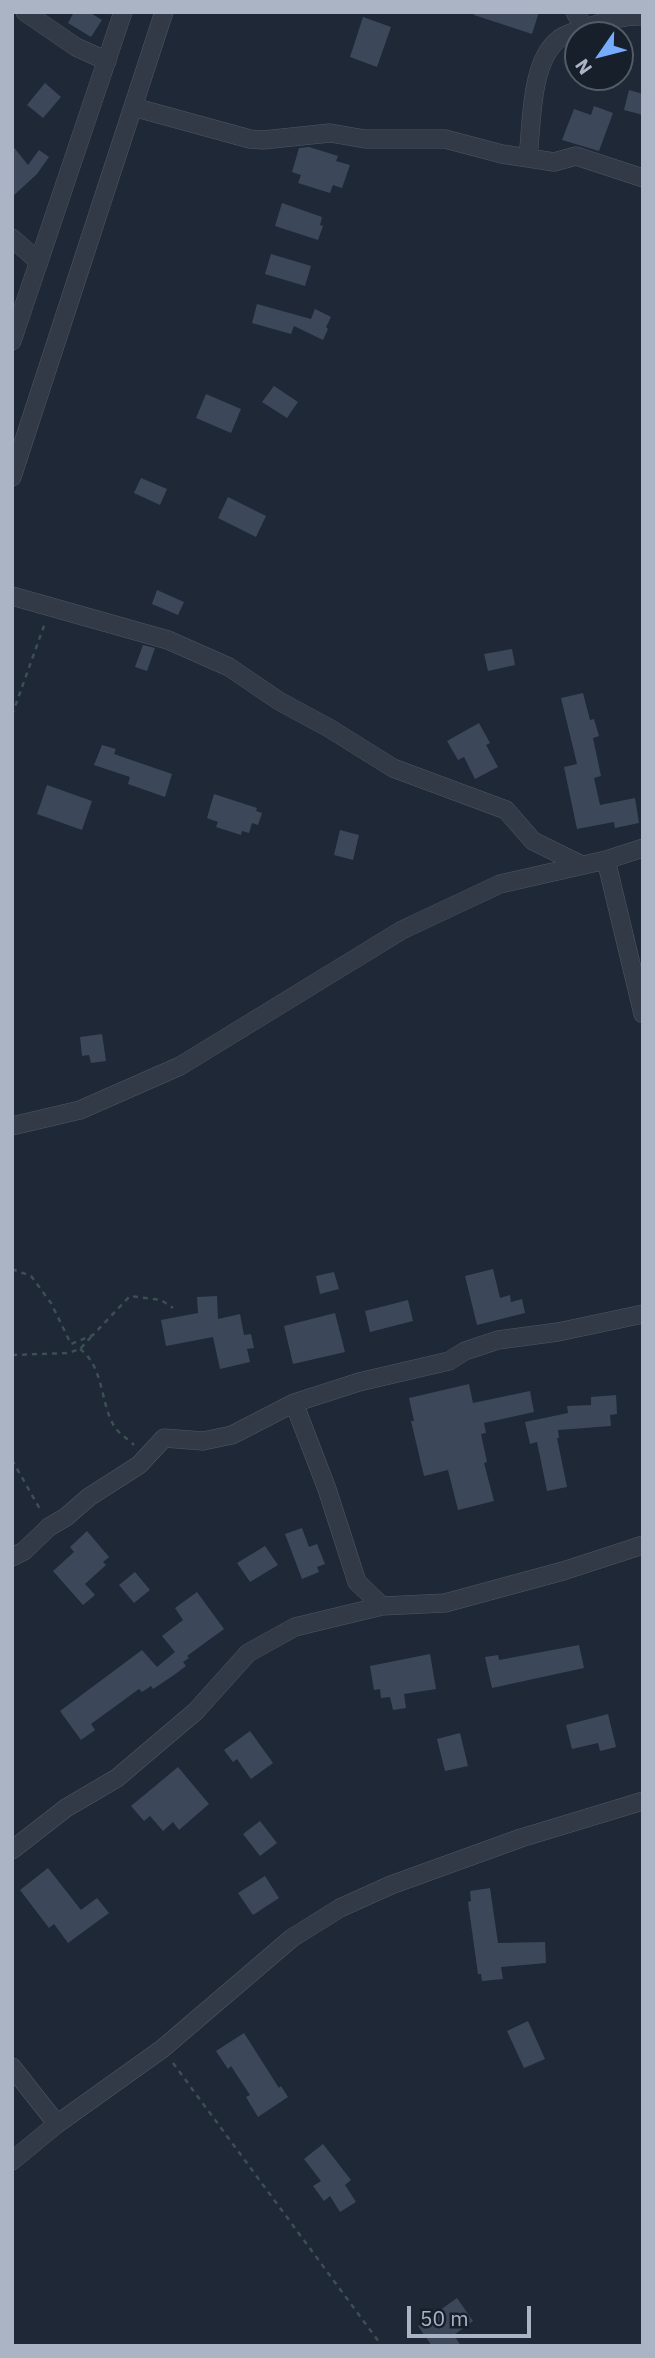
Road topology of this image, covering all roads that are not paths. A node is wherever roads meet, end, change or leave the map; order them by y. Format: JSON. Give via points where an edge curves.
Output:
{"nodes":[{"id":1,"x":25,"y":12,"type":"edge"},
{"id":2,"x":123,"y":12,"type":"edge"},
{"id":3,"x":164,"y":12,"type":"edge"},
{"id":4,"x":643,"y":16,"type":"edge"},
{"id":5,"x":606,"y":21,"type":"edge"},
{"id":6,"x":564,"y":37,"type":"edge"},
{"id":7,"x":107,"y":61,"type":"junction"},
{"id":8,"x":133,"y":107,"type":"junction"},
{"id":9,"x":528,"y":158,"type":"junction"},
{"id":10,"x":643,"y":178,"type":"edge"},
{"id":11,"x":12,"y":238,"type":"edge"},
{"id":12,"x":39,"y":262,"type":"junction"},
{"id":13,"x":13,"y":336,"type":"edge"},
{"id":14,"x":12,"y":477,"type":"edge"},
{"id":15,"x":12,"y":596,"type":"edge"},
{"id":16,"x":643,"y":848,"type":"edge"},
{"id":17,"x":606,"y":860,"type":"junction"},
{"id":18,"x":582,"y":865,"type":"junction"},
{"id":19,"x":643,"y":1014,"type":"edge"},
{"id":20,"x":12,"y":1126,"type":"edge"},
{"id":21,"x":643,"y":1314,"type":"edge"},
{"id":22,"x":294,"y":1403,"type":"junction"},
{"id":23,"x":643,"y":1545,"type":"edge"},
{"id":24,"x":12,"y":1557,"type":"edge"},
{"id":25,"x":382,"y":1606,"type":"junction"},
{"id":26,"x":643,"y":1801,"type":"edge"},
{"id":27,"x":12,"y":1850,"type":"edge"},
{"id":28,"x":12,"y":2067,"type":"edge"},
{"id":29,"x":57,"y":2124,"type":"junction"},
{"id":30,"x":12,"y":2161,"type":"edge"}],
"edges":[{"from":1,"to":7,"type":"street","via":[[76,47]]},
{"from":2,"to":7,"type":"street"},
{"from":3,"to":8,"type":"street"},
{"from":4,"to":5,"type":"street"},
{"from":6,"to":9,"type":"street","via":[[549,50],[540,68]]},
{"from":7,"to":12,"type":"street"},
{"from":8,"to":9,"type":"street","via":[[250,139],[322,133],[428,137]]},
{"from":8,"to":14,"type":"street"},
{"from":9,"to":10,"type":"street","via":[[554,162],[576,156]]},
{"from":11,"to":12,"type":"street"},
{"from":12,"to":13,"type":"street"},
{"from":15,"to":18,"type":"street","via":[[168,640],[229,667],[393,768],[506,810],[533,841]]},
{"from":16,"to":17,"type":"street"},
{"from":17,"to":18,"type":"street"},
{"from":17,"to":19,"type":"street"},
{"from":18,"to":20,"type":"street","via":[[500,884],[402,930],[180,1066],[80,1110]]},
{"from":21,"to":22,"type":"street","via":[[498,1340],[449,1362],[359,1382]]},
{"from":22,"to":24,"type":"street","via":[[232,1435],[203,1441],[164,1438],[139,1465]]},
{"from":22,"to":25,"type":"street","via":[[357,1582]]},
{"from":23,"to":25,"type":"street","via":[[445,1603]]},
{"from":25,"to":27,"type":"street","via":[[295,1627],[248,1653],[195,1711],[117,1779],[66,1808]]},
{"from":26,"to":29,"type":"street","via":[[521,1838],[340,1908],[292,1938],[162,2049]]},
{"from":28,"to":29,"type":"street"},
{"from":29,"to":30,"type":"street"}]}
